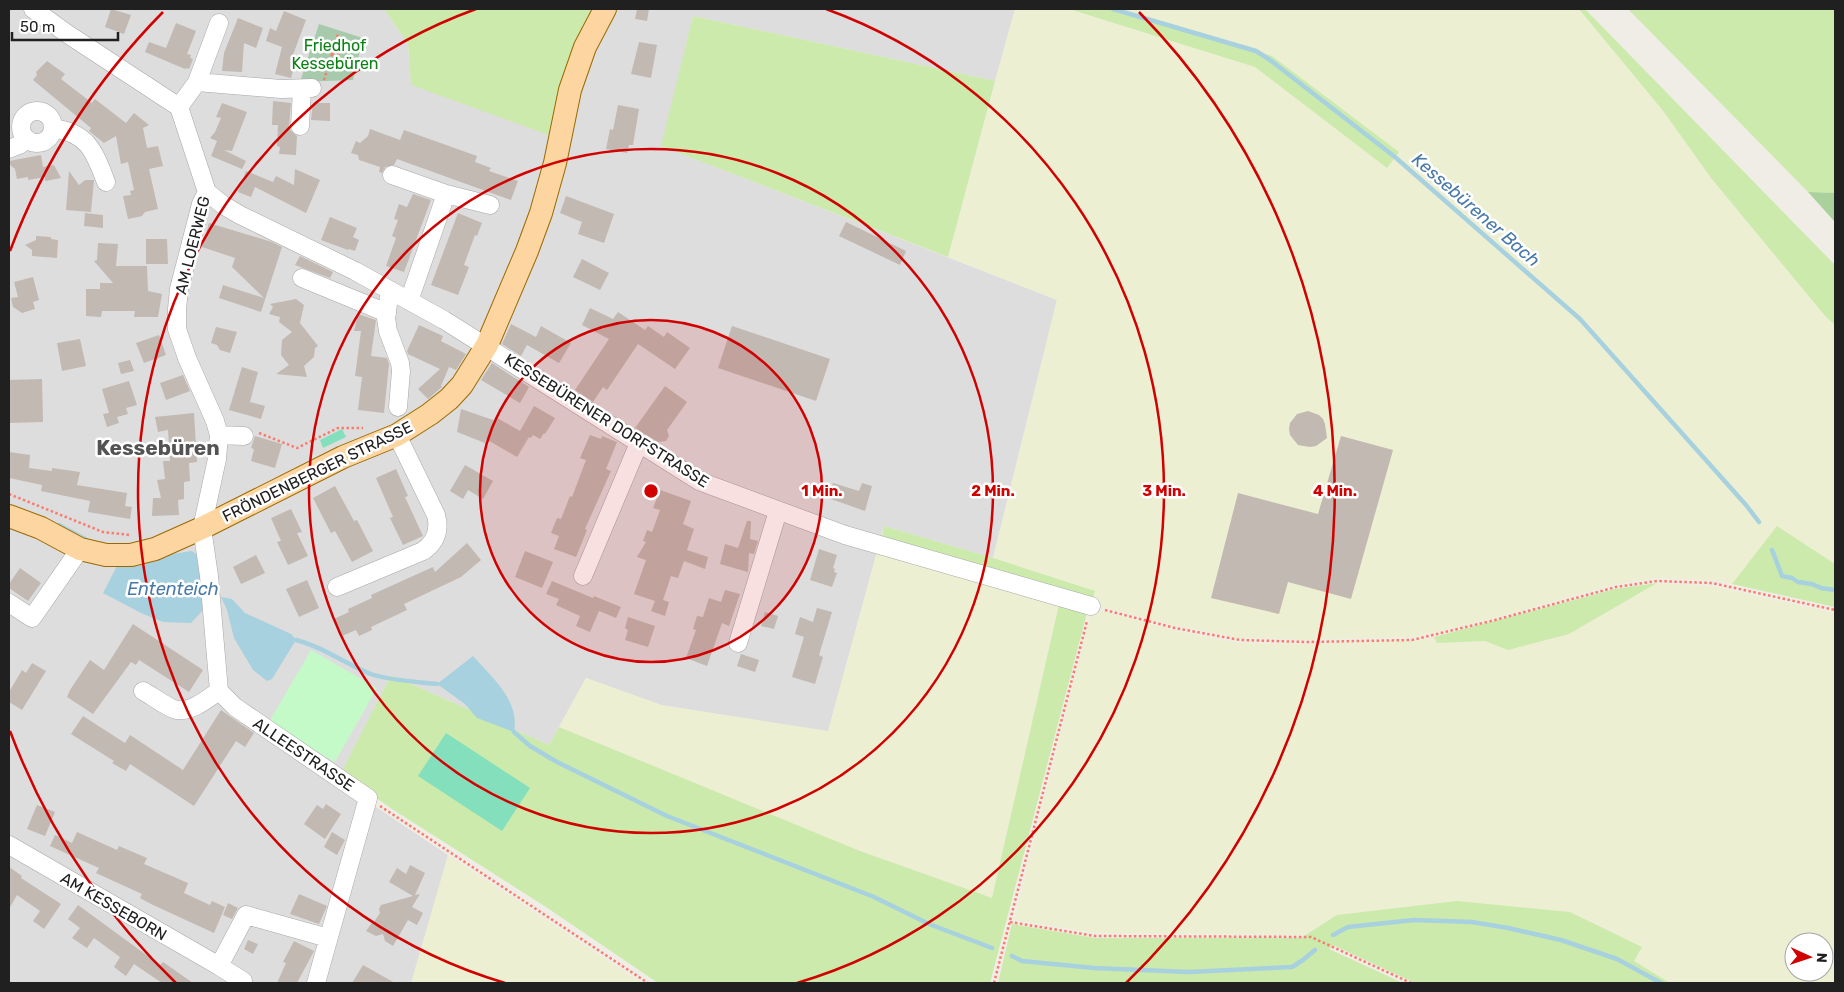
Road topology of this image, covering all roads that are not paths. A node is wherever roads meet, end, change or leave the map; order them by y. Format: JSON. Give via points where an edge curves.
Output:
{"nodes":[{"id":1,"x":33,"y":9,"type":"edge"},
{"id":2,"x":605,"y":9,"type":"edge"},
{"id":3,"x":220,"y":23,"type":"dead end"},
{"id":4,"x":197,"y":82,"type":"junction"},
{"id":5,"x":179,"y":107,"type":"junction"},
{"id":6,"x":300,"y":126,"type":"dead end"},
{"id":7,"x":53,"y":128,"type":"junction"},
{"id":8,"x":26,"y":139,"type":"junction"},
{"id":9,"x":9,"y":148,"type":"edge"},
{"id":10,"x":392,"y":175,"type":"dead end"},
{"id":11,"x":106,"y":182,"type":"dead end"},
{"id":12,"x":207,"y":192,"type":"junction"},
{"id":13,"x":446,"y":194,"type":"junction"},
{"id":14,"x":490,"y":205,"type":"dead end"},
{"id":15,"x":302,"y":278,"type":"dead end"},
{"id":16,"x":390,"y":290,"type":"junction"},
{"id":17,"x":409,"y":301,"type":"junction"},
{"id":18,"x":387,"y":313,"type":"junction"},
{"id":19,"x":487,"y":345,"type":"junction"},
{"id":20,"x":398,"y":407,"type":"dead end"},
{"id":21,"x":219,"y":435,"type":"junction"},
{"id":22,"x":244,"y":436,"type":"road end"},
{"id":23,"x":392,"y":437,"type":"junction"},
{"id":24,"x":639,"y":443,"type":"junction"},
{"id":25,"x":778,"y":511,"type":"junction"},
{"id":26,"x":9,"y":516,"type":"edge"},
{"id":27,"x":202,"y":528,"type":"junction"},
{"id":28,"x":80,"y":550,"type":"junction"},
{"id":29,"x":583,"y":576,"type":"dead end"},
{"id":30,"x":337,"y":587,"type":"dead end"},
{"id":31,"x":9,"y":603,"type":"edge"},
{"id":32,"x":1091,"y":606,"type":"road end"},
{"id":33,"x":738,"y":643,"type":"dead end"},
{"id":34,"x":143,"y":691,"type":"dead end"},
{"id":35,"x":219,"y":691,"type":"junction"},
{"id":36,"x":9,"y":845,"type":"edge"},
{"id":37,"x":328,"y":938,"type":"junction"},
{"id":38,"x":219,"y":966,"type":"junction"},
{"id":39,"x":243,"y":981,"type":"dead end"},
{"id":40,"x":316,"y":983,"type":"edge"}],
"edges":[{"from":1,"to":5,"type":"street"},
{"from":2,"to":19,"type":"main road","name":"FRÖNDENBERGER STRASSE","via":[[570,90],[555,163],[537,222]]},
{"from":3,"to":4,"type":"street"},
{"from":4,"to":5,"type":"street"},
{"from":4,"to":6,"type":"street","via":[[307,88]]},
{"from":5,"to":12,"type":"street","name":"AM LOERWEG"},
{"from":7,"to":8,"type":"street","via":[[52,134],[43,142]]},
{"from":7,"to":8,"type":"street","via":[[46,114],[31,113],[22,124]]},
{"from":7,"to":11,"type":"street","via":[[67,130],[88,144],[95,152]]},
{"from":8,"to":9,"type":"street"},
{"from":10,"to":13,"type":"street"},
{"from":12,"to":16,"type":"street","name":"KESSEBÜRENER DORFSTRASSE","via":[[222,206]]},
{"from":12,"to":21,"type":"street","name":"AM LOERWEG","via":[[179,288],[177,329]]},
{"from":13,"to":14,"type":"street"},
{"from":13,"to":17,"type":"street"},
{"from":15,"to":18,"type":"street"},
{"from":16,"to":17,"type":"street","name":"KESSEBÜRENER DORFSTRASSE"},
{"from":16,"to":18,"type":"street"},
{"from":17,"to":19,"type":"street","name":"KESSEBÜRENER DORFSTRASSE"},
{"from":18,"to":20,"type":"street","via":[[388,332],[400,363]]},
{"from":19,"to":23,"type":"main road","name":"FRÖNDENBERGER STRASSE","via":[[462,385],[449,399]]},
{"from":19,"to":24,"type":"street","name":"KESSEBÜRENER DORFSTRASSE"},
{"from":21,"to":22,"type":"street"},
{"from":21,"to":27,"type":"street","name":"AM LOERWEG"},
{"from":23,"to":27,"type":"main road","name":"FRÖNDENBERGER STRASSE","via":[[343,457]]},
{"from":23,"to":30,"type":"street","via":[[436,515],[437,535],[423,551]]},
{"from":24,"to":25,"type":"street","name":"KESSEBÜRENER DORFSTRASSE","via":[[699,481]]},
{"from":24,"to":29,"type":"street"},
{"from":25,"to":32,"type":"street","name":"KESSEBÜRENER DORFSTRASSE","via":[[845,535]]},
{"from":25,"to":33,"type":"street"},
{"from":26,"to":28,"type":"main road","name":"FRÖNDENBERGER STRASSE","via":[[41,528]]},
{"from":27,"to":28,"type":"main road","name":"FRÖNDENBERGER STRASSE","via":[[156,549],[131,555]]},
{"from":27,"to":35,"type":"street"},
{"from":28,"to":31,"type":"street","via":[[32,618]]},
{"from":34,"to":35,"type":"street","via":[[176,710],[200,704]]},
{"from":35,"to":37,"type":"street","name":"ALLEESTRASSE","via":[[234,707],[368,798]]},
{"from":36,"to":38,"type":"street","name":"AM KESSEBORN"},
{"from":37,"to":38,"type":"street","via":[[246,915]]},
{"from":37,"to":40,"type":"street","name":"ALLEESTRASSE"},
{"from":38,"to":39,"type":"street","name":"AM KESSEBORN"}]}
